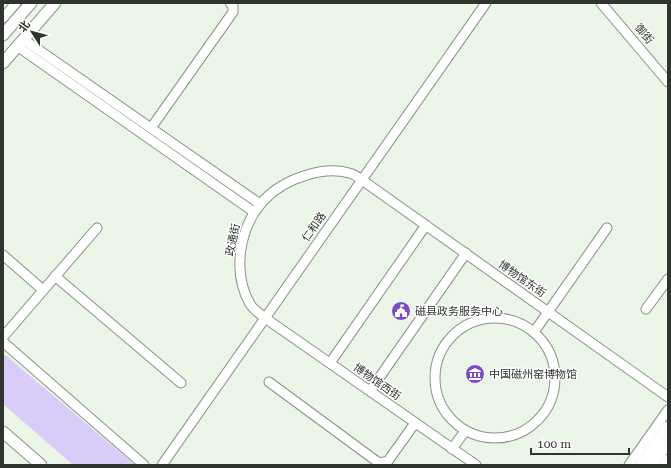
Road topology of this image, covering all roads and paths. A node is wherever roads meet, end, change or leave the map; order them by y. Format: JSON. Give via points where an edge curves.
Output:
{"nodes":[{"id":1,"x":16,"y":3,"type":"edge"},
{"id":2,"x":31,"y":3,"type":"edge"},
{"id":3,"x":55,"y":3,"type":"edge"},
{"id":4,"x":230,"y":3,"type":"edge"},
{"id":5,"x":486,"y":3,"type":"edge"},
{"id":6,"x":601,"y":3,"type":"edge"},
{"id":7,"x":3,"y":18,"type":"edge"},
{"id":8,"x":3,"y":35,"type":"edge"},
{"id":9,"x":20,"y":43,"type":"junction"},
{"id":10,"x":3,"y":63,"type":"edge"},
{"id":11,"x":668,"y":82,"type":"edge"},
{"id":12,"x":151,"y":128,"type":"junction"},
{"id":13,"x":362,"y":180,"type":"junction"},
{"id":14,"x":260,"y":204,"type":"junction"},
{"id":15,"x":254,"y":212,"type":"junction"},
{"id":16,"x":426,"y":225,"type":"junction"},
{"id":17,"x":97,"y":228,"type":"dead end"},
{"id":18,"x":607,"y":228,"type":"dead end"},
{"id":19,"x":466,"y":253,"type":"junction"},
{"id":20,"x":3,"y":255,"type":"edge"},
{"id":21,"x":55,"y":276,"type":"junction"},
{"id":22,"x":668,"y":278,"type":"edge"},
{"id":23,"x":43,"y":290,"type":"junction"},
{"id":24,"x":646,"y":309,"type":"dead end"},
{"id":25,"x":548,"y":312,"type":"junction"},
{"id":26,"x":265,"y":318,"type":"junction"},
{"id":27,"x":534,"y":332,"type":"junction"},
{"id":28,"x":3,"y":337,"type":"edge"},
{"id":29,"x":3,"y":342,"type":"edge"},
{"id":30,"x":330,"y":363,"type":"junction"},
{"id":31,"x":269,"y":382,"type":"dead end"},
{"id":32,"x":181,"y":383,"type":"dead end"},
{"id":33,"x":370,"y":391,"type":"junction"},
{"id":34,"x":668,"y":397,"type":"edge"},
{"id":35,"x":668,"y":410,"type":"edge"},
{"id":36,"x":415,"y":422,"type":"junction"},
{"id":37,"x":668,"y":427,"type":"edge"},
{"id":38,"x":465,"y":431,"type":"junction"},
{"id":39,"x":3,"y":432,"type":"edge"},
{"id":40,"x":668,"y":442,"type":"edge"},
{"id":41,"x":452,"y":449,"type":"junction"},
{"id":42,"x":41,"y":465,"type":"edge"},
{"id":43,"x":144,"y":465,"type":"edge"},
{"id":44,"x":162,"y":465,"type":"edge"},
{"id":45,"x":476,"y":465,"type":"edge"},
{"id":46,"x":629,"y":465,"type":"edge"},
{"id":47,"x":641,"y":465,"type":"edge"},
{"id":48,"x":652,"y":465,"type":"edge"}],
"edges":[{"from":1,"to":7,"type":"street"},
{"from":2,"to":8,"type":"main road"},
{"from":3,"to":9,"type":"main road"},
{"from":4,"to":12,"type":"street","via":[[233,12]]},
{"from":5,"to":13,"type":"street","name":"仁和路"},
{"from":6,"to":11,"type":"street","name":"御街"},
{"from":9,"to":10,"type":"main road"},
{"from":9,"to":12,"type":"street"},
{"from":9,"to":15,"type":"street"},
{"from":12,"to":14,"type":"street"},
{"from":13,"to":14,"type":"street","name":"政通街","via":[[350,173],[338,171],[314,173],[286,184]]},
{"from":13,"to":16,"type":"street","name":"博物馆东街"},
{"from":13,"to":26,"type":"street","name":"仁和路"},
{"from":14,"to":15,"type":"street","name":"政通街"},
{"from":15,"to":26,"type":"street","name":"政通街","via":[[244,236],[240,270],[250,305]]},
{"from":16,"to":19,"type":"street","name":"博物馆东街"},
{"from":16,"to":30,"type":"street"},
{"from":17,"to":21,"type":"street"},
{"from":18,"to":25,"type":"street"},
{"from":19,"to":25,"type":"street","name":"博物馆东街"},
{"from":19,"to":33,"type":"street"},
{"from":20,"to":23,"type":"street"},
{"from":21,"to":23,"type":"street"},
{"from":21,"to":32,"type":"street"},
{"from":22,"to":24,"type":"street"},
{"from":23,"to":28,"type":"street"},
{"from":25,"to":27,"type":"street"},
{"from":25,"to":34,"type":"street","name":"博物馆东街"},
{"from":26,"to":30,"type":"street","name":"博物馆西街"},
{"from":26,"to":44,"type":"street","name":"仁和路"},
{"from":27,"to":38,"type":"street","via":[[544,342],[555,367],[554,394],[545,413],[530,428],[505,438],[478,437]]},
{"from":27,"to":38,"type":"street","via":[[515,321],[485,319],[464,326],[444,347],[435,375],[438,397],[448,417]]},
{"from":29,"to":43,"type":"street"},
{"from":30,"to":33,"type":"street","name":"博物馆西街"},
{"from":31,"to":36,"type":"street","via":[[379,463],[388,460]]},
{"from":33,"to":36,"type":"street","name":"博物馆西街"},
{"from":35,"to":46,"type":"street"},
{"from":36,"to":41,"type":"street","name":"博物馆西街"},
{"from":37,"to":47,"type":"main road"},
{"from":38,"to":41,"type":"street"},
{"from":39,"to":42,"type":"main road"},
{"from":40,"to":48,"type":"main road"},
{"from":41,"to":45,"type":"street","name":"博物馆西街"}]}
